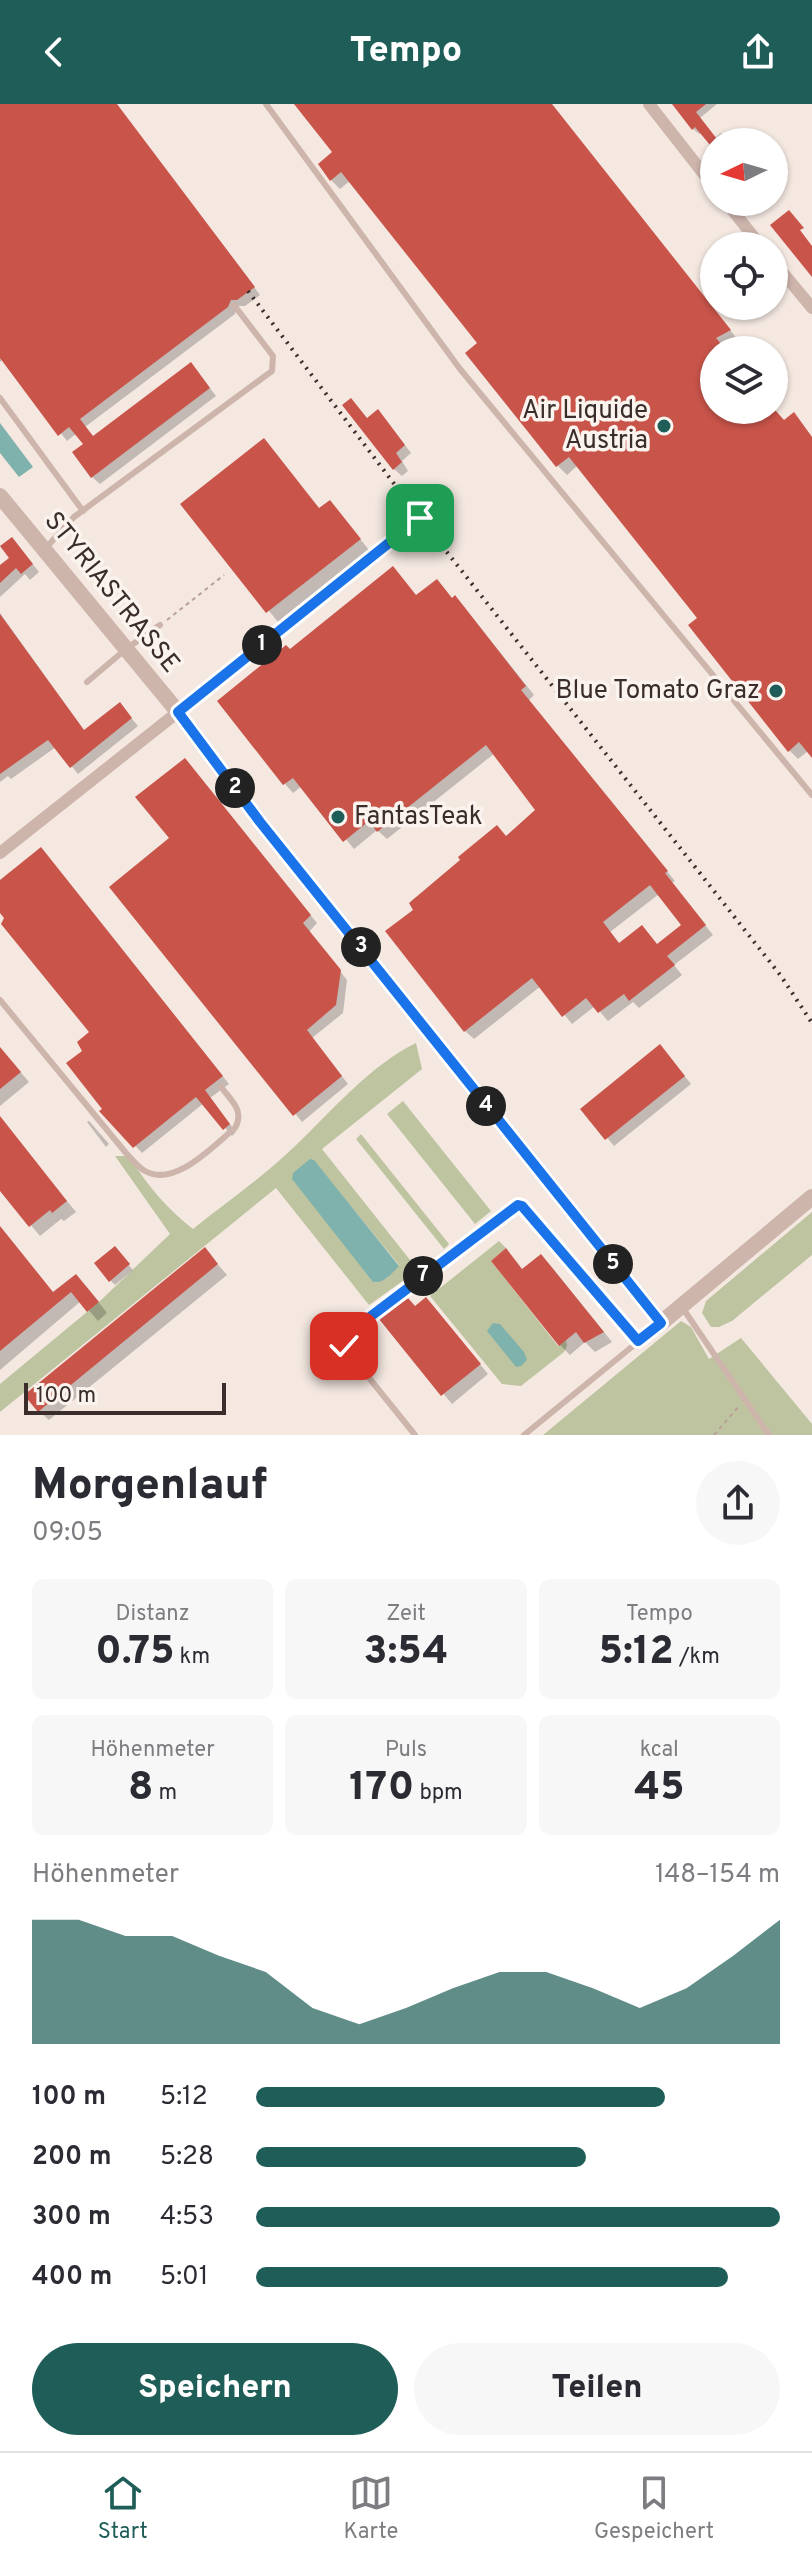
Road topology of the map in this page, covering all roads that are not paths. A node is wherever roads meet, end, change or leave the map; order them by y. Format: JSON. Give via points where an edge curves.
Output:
{"nodes":[{"id":1,"x":266,"y":104,"type":"edge"},
{"id":2,"x":649,"y":104,"type":"edge"},
{"id":3,"x":700,"y":169,"type":"edge"},
{"id":4,"x":737,"y":216,"type":"edge"},
{"id":5,"x":750,"y":232,"type":"edge"},
{"id":6,"x":788,"y":279,"type":"edge"},
{"id":7,"x":234,"y":305,"type":"dead end"},
{"id":8,"x":812,"y":308,"type":"edge"},
{"id":9,"x":0,"y":398,"type":"edge"},
{"id":10,"x":0,"y":496,"type":"edge"},
{"id":11,"x":440,"y":502,"type":"dead end"},
{"id":12,"x":83,"y":511,"type":"junction"},
{"id":13,"x":44,"y":550,"type":"junction"},
{"id":14,"x":160,"y":625,"type":"road end"},
{"id":15,"x":126,"y":649,"type":"junction"},
{"id":16,"x":87,"y":682,"type":"dead end"},
{"id":17,"x":178,"y":712,"type":"junction"},
{"id":18,"x":812,"y":795,"type":"edge"},
{"id":19,"x":0,"y":853,"type":"edge"},
{"id":20,"x":0,"y":1000,"type":"edge"},
{"id":21,"x":221,"y":1087,"type":"dead end"},
{"id":22,"x":812,"y":1197,"type":"edge"},
{"id":23,"x":682,"y":1307,"type":"junction"},
{"id":24,"x":661,"y":1323,"type":"junction"},
{"id":25,"x":638,"y":1341,"type":"junction"},
{"id":26,"x":415,"y":1435,"type":"edge"},
{"id":27,"x":524,"y":1435,"type":"edge"},
{"id":28,"x":769,"y":1435,"type":"edge"}],
"edges":[{"from":1,"to":18,"type":"lane","via":[[460,369]]},
{"from":2,"to":3,"type":"street"},
{"from":4,"to":5,"type":"street"},
{"from":6,"to":8,"type":"street"},
{"from":7,"to":12,"type":"lane","via":[[273,356],[272,371]]},
{"from":9,"to":12,"type":"lane"},
{"from":10,"to":13,"type":"street","name":"STYRIASTRASSE"},
{"from":11,"to":17,"type":"lane"},
{"from":12,"to":13,"type":"lane"},
{"from":13,"to":15,"type":"street","name":"STYRIASTRASSE"},
{"from":14,"to":15,"type":"lane"},
{"from":15,"to":16,"type":"lane"},
{"from":15,"to":17,"type":"street","name":"STYRIASTRASSE"},
{"from":17,"to":19,"type":"street"},
{"from":17,"to":24,"type":"street","name":"STYRIASTRASSE"},
{"from":20,"to":21,"type":"lane","via":[[145,1171],[157,1175],[191,1165],[235,1128],[239,1113]]},
{"from":22,"to":23,"type":"street"},
{"from":23,"to":24,"type":"street"},
{"from":23,"to":28,"type":"lane"},
{"from":24,"to":25,"type":"lane"},
{"from":25,"to":26,"type":"lane","via":[[517,1206],[344,1339],[345,1348]]},
{"from":25,"to":27,"type":"lane"}]}
